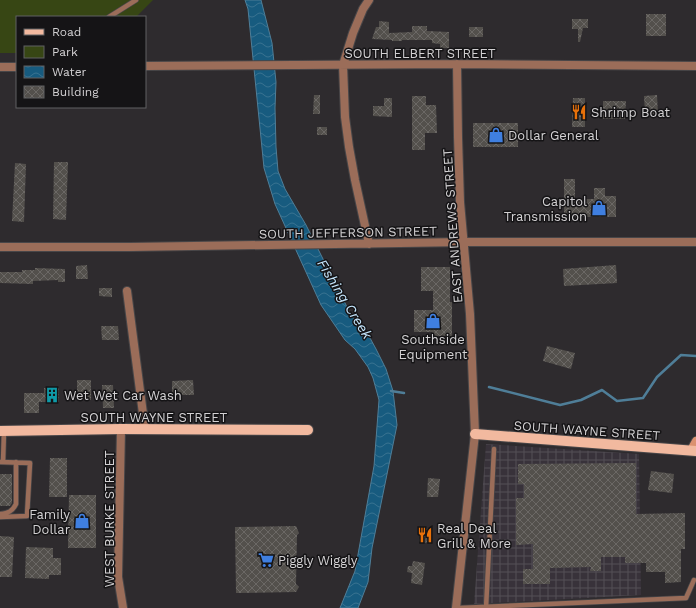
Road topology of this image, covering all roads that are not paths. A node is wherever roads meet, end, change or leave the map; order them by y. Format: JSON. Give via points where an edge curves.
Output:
{"nodes":[{"id":1,"x":136,"y":0,"type":"edge"},
{"id":2,"x":369,"y":0,"type":"edge"},
{"id":3,"x":111,"y":16,"type":"edge"},
{"id":4,"x":457,"y":64,"type":"junction"},
{"id":5,"x":343,"y":65,"type":"junction"},
{"id":6,"x":149,"y":66,"type":"edge"},
{"id":7,"x":696,"y":66,"type":"edge"},
{"id":8,"x":0,"y":67,"type":"edge"},
{"id":9,"x":16,"y":67,"type":"edge"},
{"id":10,"x":465,"y":242,"type":"junction"},
{"id":11,"x":696,"y":242,"type":"edge"},
{"id":12,"x":369,"y":244,"type":"junction"},
{"id":13,"x":0,"y":247,"type":"edge"},
{"id":14,"x":127,"y":291,"type":"dead end"},
{"id":15,"x":121,"y":429,"type":"junction"},
{"id":16,"x":145,"y":430,"type":"junction"},
{"id":17,"x":308,"y":430,"type":"dead end"},
{"id":18,"x":2,"y":431,"type":"edge"},
{"id":19,"x":476,"y":434,"type":"junction"},
{"id":20,"x":494,"y":448,"type":"dead end"},
{"id":21,"x":694,"y":448,"type":"edge"},
{"id":22,"x":2,"y":462,"type":"edge"},
{"id":23,"x":16,"y":462,"type":"junction"},
{"id":24,"x":0,"y":514,"type":"edge"},
{"id":25,"x":0,"y":517,"type":"edge"},
{"id":26,"x":694,"y":580,"type":"dead end"},
{"id":27,"x":486,"y":607,"type":"edge"},
{"id":28,"x":123,"y":608,"type":"edge"},
{"id":29,"x":456,"y":608,"type":"edge"},
{"id":30,"x":459,"y":608,"type":"edge"}],
"edges":[{"from":1,"to":3,"type":"lane"},
{"from":2,"to":5,"type":"street","via":[[353,33]]},
{"from":4,"to":5,"type":"street","name":"SOUTH ELBERT STREET"},
{"from":4,"to":7,"type":"street","name":"SOUTH ELBERT STREET"},
{"from":4,"to":10,"type":"street","name":"EAST ANDREWS STREET","via":[[460,202]]},
{"from":5,"to":6,"type":"street","name":"SOUTH ELBERT STREET"},
{"from":5,"to":12,"type":"street","via":[[349,147]]},
{"from":8,"to":9,"type":"street"},
{"from":10,"to":11,"type":"street","name":"SOUTH JEFFERSON STREET"},
{"from":10,"to":12,"type":"street","name":"SOUTH JEFFERSON STREET"},
{"from":10,"to":19,"type":"street","name":"EAST ANDREWS STREET"},
{"from":12,"to":13,"type":"street","name":"SOUTH JEFFERSON STREET"},
{"from":14,"to":16,"type":"street"},
{"from":15,"to":16,"type":"main road","name":"SOUTH WAYNE STREET"},
{"from":15,"to":18,"type":"main road","name":"SOUTH WAYNE STREET"},
{"from":15,"to":28,"type":"street","name":"WEST BURKE STREET","via":[[118,578]]},
{"from":16,"to":17,"type":"main road","name":"SOUTH WAYNE STREET"},
{"from":18,"to":22,"type":"lane"},
{"from":19,"to":21,"type":"main road","name":"SOUTH WAYNE STREET"},
{"from":19,"to":29,"type":"street","name":"EAST ANDREWS STREET"},
{"from":20,"to":27,"type":"lane"},
{"from":22,"to":23,"type":"lane"},
{"from":23,"to":24,"type":"lane","via":[[16,504],[8,513]]},
{"from":23,"to":25,"type":"lane","via":[[30,463],[27,516]]},
{"from":26,"to":27,"type":"lane","via":[[686,598]]},
{"from":27,"to":30,"type":"lane"}]}
